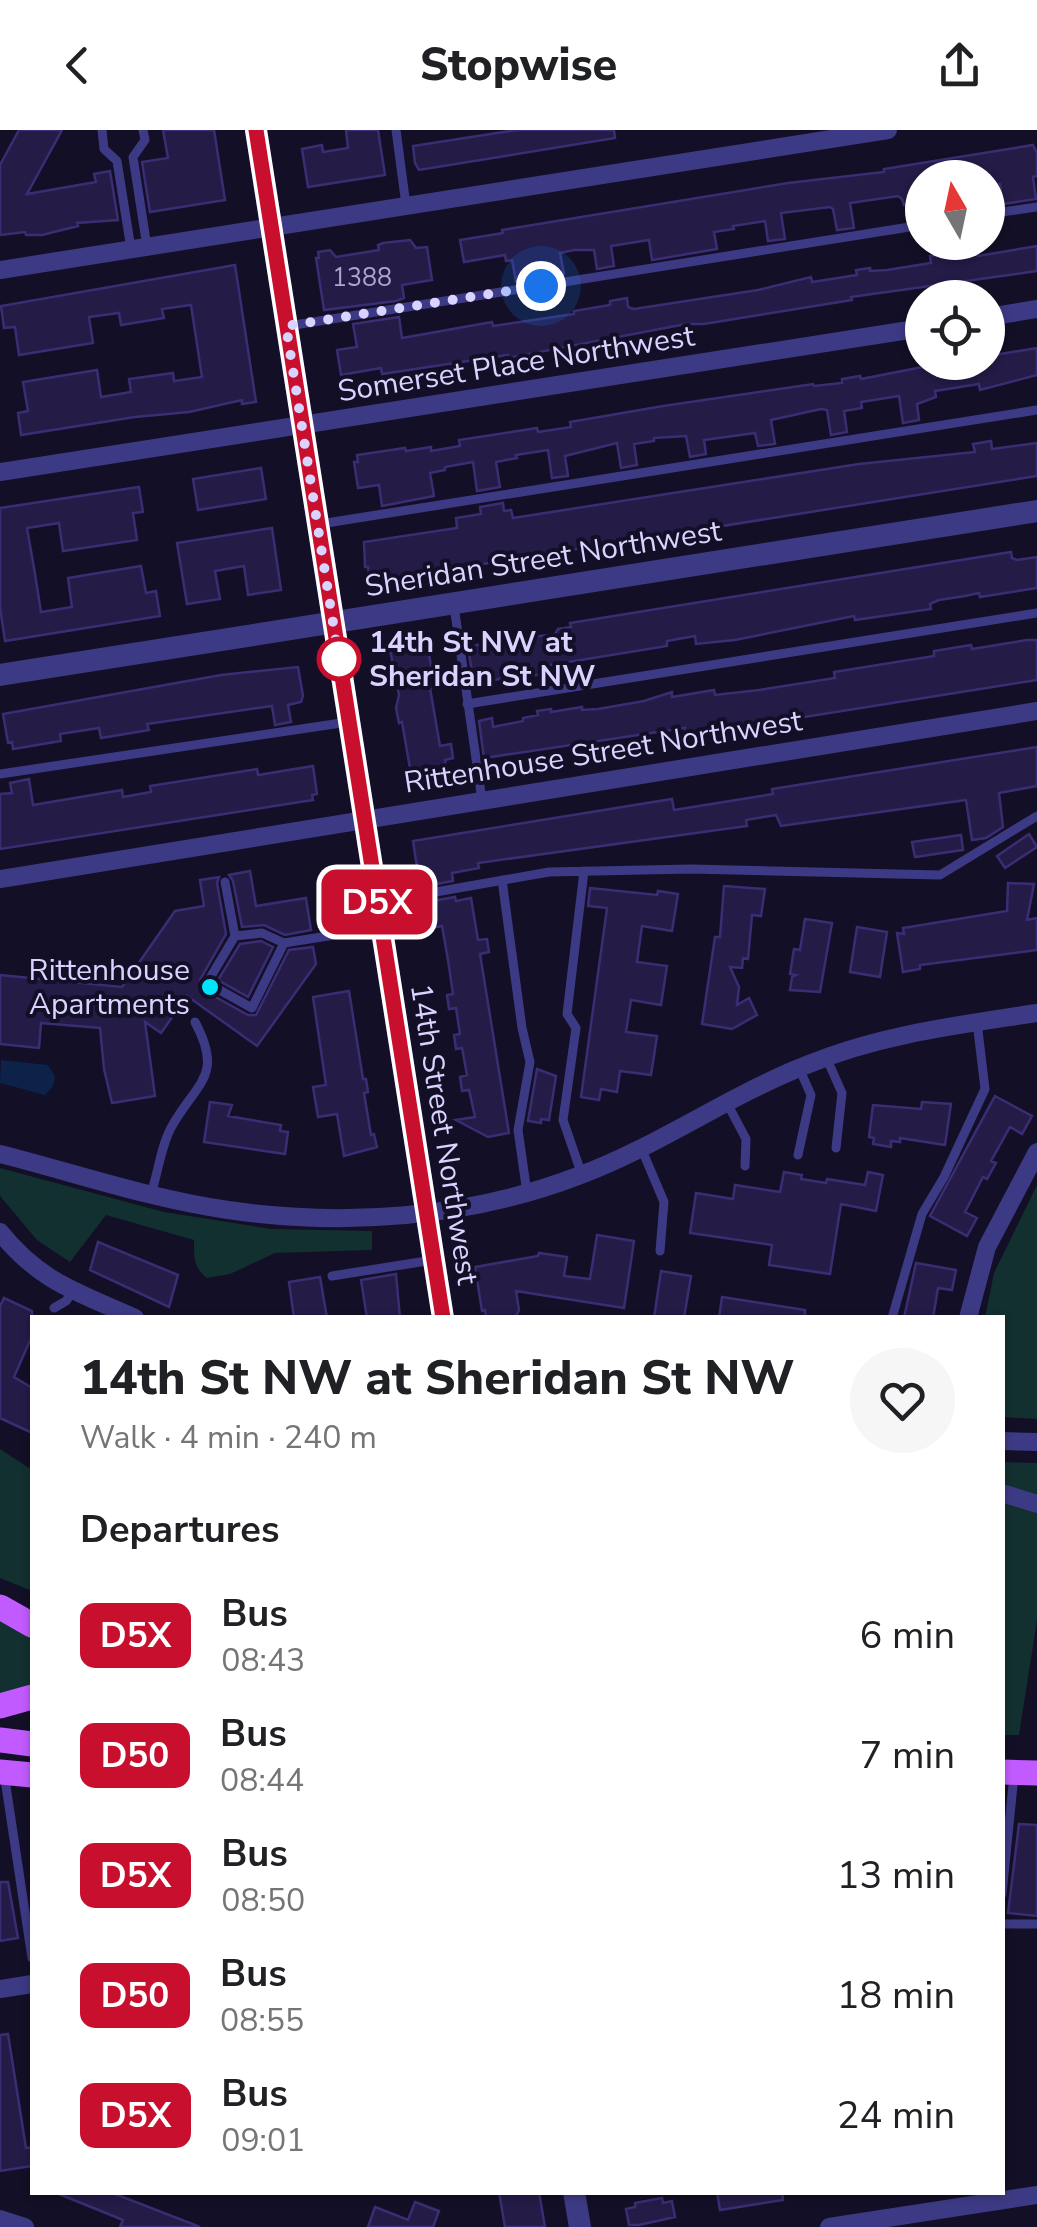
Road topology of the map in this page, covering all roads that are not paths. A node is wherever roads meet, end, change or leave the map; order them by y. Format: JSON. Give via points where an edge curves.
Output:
{"nodes":[{"id":1,"x":102,"y":130,"type":"edge"},
{"id":2,"x":143,"y":130,"type":"edge"},
{"id":3,"x":256,"y":130,"type":"edge"},
{"id":4,"x":396,"y":130,"type":"edge"},
{"id":5,"x":888,"y":130,"type":"edge"},
{"id":6,"x":406,"y":206,"type":"junction"},
{"id":7,"x":1037,"y":206,"type":"edge"},
{"id":8,"x":1005,"y":211,"type":"edge"},
{"id":9,"x":271,"y":227,"type":"junction"},
{"id":10,"x":905,"y":228,"type":"edge"},
{"id":11,"x":139,"y":248,"type":"junction"},
{"id":12,"x":0,"y":270,"type":"edge"},
{"id":13,"x":1037,"y":310,"type":"edge"},
{"id":14,"x":1005,"y":315,"type":"edge"},
{"id":15,"x":286,"y":326,"type":"junction"},
{"id":16,"x":905,"y":331,"type":"edge"},
{"id":17,"x":1037,"y":410,"type":"edge"},
{"id":18,"x":302,"y":426,"type":"junction"},
{"id":19,"x":0,"y":472,"type":"edge"},
{"id":20,"x":1037,"y":511,"type":"edge"},
{"id":21,"x":318,"y":524,"type":"junction"},
{"id":22,"x":453,"y":604,"type":"junction"},
{"id":23,"x":1037,"y":613,"type":"edge"},
{"id":24,"x":333,"y":622,"type":"junction"},
{"id":25,"x":0,"y":675,"type":"edge"},
{"id":26,"x":467,"y":704,"type":"junction"},
{"id":27,"x":1037,"y":711,"type":"edge"},
{"id":28,"x":349,"y":722,"type":"junction"},
{"id":29,"x":0,"y":774,"type":"edge"},
{"id":30,"x":482,"y":800,"type":"junction"},
{"id":31,"x":1037,"y":816,"type":"edge"},
{"id":32,"x":364,"y":819,"type":"junction"},
{"id":33,"x":584,"y":871,"type":"junction"},
{"id":34,"x":0,"y":879,"type":"edge"},
{"id":35,"x":502,"y":880,"type":"junction"},
{"id":36,"x":225,"y":882,"type":"dead end"},
{"id":37,"x":378,"y":902,"type":"junction"},
{"id":38,"x":382,"y":928,"type":"junction"},
{"id":39,"x":234,"y":936,"type":"junction"},
{"id":40,"x":284,"y":943,"type":"junction"},
{"id":41,"x":1037,"y":1013,"type":"edge"},
{"id":42,"x":195,"y":1022,"type":"dead end"},
{"id":43,"x":977,"y":1022,"type":"junction"},
{"id":44,"x":826,"y":1057,"type":"junction"},
{"id":45,"x":799,"y":1068,"type":"junction"},
{"id":46,"x":728,"y":1103,"type":"junction"},
{"id":47,"x":836,"y":1148,"type":"dead end"},
{"id":48,"x":642,"y":1150,"type":"junction"},
{"id":49,"x":1037,"y":1152,"type":"edge"},
{"id":50,"x":0,"y":1154,"type":"edge"},
{"id":51,"x":798,"y":1156,"type":"dead end"},
{"id":52,"x":745,"y":1166,"type":"dead end"},
{"id":53,"x":582,"y":1175,"type":"junction"},
{"id":54,"x":527,"y":1193,"type":"junction"},
{"id":55,"x":152,"y":1194,"type":"junction"},
{"id":56,"x":426,"y":1213,"type":"junction"},
{"id":57,"x":0,"y":1232,"type":"edge"},
{"id":58,"x":660,"y":1251,"type":"dead end"},
{"id":59,"x":434,"y":1260,"type":"junction"},
{"id":60,"x":332,"y":1276,"type":"dead end"},
{"id":61,"x":74,"y":1290,"type":"junction"},
{"id":62,"x":54,"y":1308,"type":"dead end"},
{"id":63,"x":128,"y":1315,"type":"edge"},
{"id":64,"x":443,"y":1315,"type":"edge"},
{"id":65,"x":893,"y":1315,"type":"edge"},
{"id":66,"x":969,"y":1315,"type":"edge"},
{"id":67,"x":1005,"y":1441,"type":"edge"},
{"id":68,"x":1037,"y":1442,"type":"edge"},
{"id":69,"x":1005,"y":1494,"type":"edge"},
{"id":70,"x":1037,"y":1504,"type":"edge"},
{"id":71,"x":0,"y":1588,"type":"edge"},
{"id":72,"x":30,"y":1603,"type":"edge"},
{"id":73,"x":0,"y":1607,"type":"edge"},
{"id":74,"x":30,"y":1624,"type":"edge"},
{"id":75,"x":30,"y":1698,"type":"edge"},
{"id":76,"x":0,"y":1706,"type":"edge"},
{"id":77,"x":0,"y":1714,"type":"edge"},
{"id":78,"x":30,"y":1718,"type":"edge"},
{"id":79,"x":0,"y":1740,"type":"edge"},
{"id":80,"x":30,"y":1744,"type":"edge"},
{"id":81,"x":2,"y":1772,"type":"edge"},
{"id":82,"x":1018,"y":1773,"type":"edge"},
{"id":83,"x":30,"y":1775,"type":"edge"},
{"id":84,"x":1005,"y":1871,"type":"edge"},
{"id":85,"x":1005,"y":1924,"type":"edge"},
{"id":86,"x":1037,"y":1924,"type":"edge"},
{"id":87,"x":30,"y":1946,"type":"edge"},
{"id":88,"x":30,"y":1984,"type":"edge"},
{"id":89,"x":0,"y":1989,"type":"edge"},
{"id":90,"x":1037,"y":2194,"type":"edge"},
{"id":91,"x":575,"y":2195,"type":"edge"},
{"id":92,"x":587,"y":2195,"type":"edge"},
{"id":93,"x":0,"y":2218,"type":"edge"},
{"id":94,"x":25,"y":2227,"type":"edge"},
{"id":95,"x":580,"y":2227,"type":"edge"},
{"id":96,"x":592,"y":2227,"type":"edge"},
{"id":97,"x":829,"y":2227,"type":"edge"}],
"edges":[{"from":1,"to":11,"type":"lane","via":[[104,149],[117,161]]},
{"from":2,"to":11,"type":"lane","via":[[145,140],[133,157]]},
{"from":3,"to":9,"type":"street","name":"14th Street Northwest"},
{"from":4,"to":6,"type":"lane"},
{"from":5,"to":6,"type":"street"},
{"from":6,"to":9,"type":"street"},
{"from":7,"to":8,"type":"lane"},
{"from":9,"to":11,"type":"street"},
{"from":9,"to":15,"type":"street","name":"14th Street Northwest"},
{"from":10,"to":15,"type":"lane"},
{"from":11,"to":12,"type":"street"},
{"from":13,"to":14,"type":"street"},
{"from":15,"to":18,"type":"street","name":"14th Street Northwest"},
{"from":16,"to":18,"type":"street","name":"Somerset Place Northwest"},
{"from":17,"to":21,"type":"lane"},
{"from":18,"to":19,"type":"street","name":"Somerset Place Northwest"},
{"from":18,"to":21,"type":"street","name":"14th Street Northwest"},
{"from":20,"to":22,"type":"street","name":"Sheridan Street Northwest"},
{"from":21,"to":24,"type":"street","name":"14th Street Northwest"},
{"from":22,"to":24,"type":"street","name":"Sheridan Street Northwest"},
{"from":22,"to":26,"type":"lane"},
{"from":23,"to":26,"type":"lane"},
{"from":24,"to":25,"type":"street","name":"Sheridan Street Northwest"},
{"from":24,"to":28,"type":"street","name":"14th Street Northwest"},
{"from":26,"to":30,"type":"lane"},
{"from":27,"to":30,"type":"street","name":"Rittenhouse Street Northwest"},
{"from":28,"to":29,"type":"lane"},
{"from":28,"to":32,"type":"street","name":"14th Street Northwest"},
{"from":30,"to":32,"type":"street","name":"Rittenhouse Street Northwest"},
{"from":31,"to":33,"type":"lane","via":[[940,875]]},
{"from":32,"to":34,"type":"street","name":"Rittenhouse Street Northwest"},
{"from":32,"to":37,"type":"street","name":"14th Street Northwest"},
{"from":33,"to":35,"type":"lane"},
{"from":33,"to":53,"type":"lane","via":[[567,1014],[576,1028],[563,1120]]},
{"from":35,"to":37,"type":"lane"},
{"from":35,"to":54,"type":"lane","via":[[530,1062],[518,1130]]},
{"from":36,"to":39,"type":"lane"},
{"from":37,"to":38,"type":"street","name":"14th Street Northwest"},
{"from":38,"to":40,"type":"lane"},
{"from":38,"to":56,"type":"street","name":"14th Street Northwest"},
{"from":39,"to":40,"type":"lane","via":[[262,933]]},
{"from":39,"to":40,"type":"lane","via":[[207,983],[252,1008]]},
{"from":41,"to":43,"type":"street"},
{"from":42,"to":55,"type":"lane","via":[[209,1047],[205,1080],[170,1128]]},
{"from":43,"to":44,"type":"street"},
{"from":43,"to":65,"type":"lane","via":[[985,1089],[922,1214]]},
{"from":44,"to":45,"type":"street"},
{"from":44,"to":47,"type":"lane","via":[[842,1093]]},
{"from":45,"to":46,"type":"street"},
{"from":45,"to":51,"type":"lane","via":[[811,1095]]},
{"from":46,"to":48,"type":"street"},
{"from":46,"to":52,"type":"lane","via":[[746,1139]]},
{"from":48,"to":53,"type":"street"},
{"from":48,"to":58,"type":"lane","via":[[664,1202]]},
{"from":49,"to":66,"type":"street","via":[[987,1247]]},
{"from":50,"to":55,"type":"street"},
{"from":53,"to":54,"type":"street"},
{"from":54,"to":56,"type":"street"},
{"from":55,"to":56,"type":"street","via":[[282,1216]]},
{"from":56,"to":59,"type":"street","name":"14th Street Northwest"},
{"from":57,"to":61,"type":"street","via":[[34,1269]]},
{"from":59,"to":60,"type":"lane"},
{"from":59,"to":64,"type":"street","name":"14th Street Northwest"},
{"from":61,"to":62,"type":"lane"},
{"from":61,"to":63,"type":"street"},
{"from":67,"to":68,"type":"street"},
{"from":69,"to":70,"type":"street"},
{"from":71,"to":72,"type":"main road"},
{"from":73,"to":74,"type":"main road"},
{"from":75,"to":76,"type":"main road"},
{"from":77,"to":78,"type":"main road"},
{"from":79,"to":80,"type":"main road"},
{"from":81,"to":83,"type":"main road"},
{"from":81,"to":87,"type":"lane"},
{"from":82,"to":84,"type":"lane"},
{"from":85,"to":86,"type":"lane"},
{"from":88,"to":89,"type":"street"},
{"from":90,"to":97,"type":"street"},
{"from":91,"to":95,"type":"street"},
{"from":92,"to":96,"type":"street"},
{"from":93,"to":94,"type":"street"}]}
